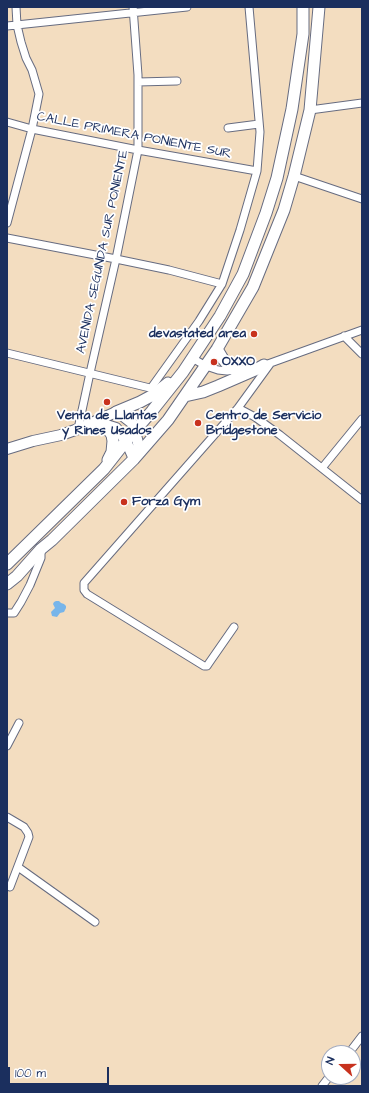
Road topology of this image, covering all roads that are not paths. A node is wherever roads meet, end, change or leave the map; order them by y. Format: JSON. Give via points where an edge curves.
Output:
{"nodes":[{"id":1,"x":16,"y":7,"type":"edge"},
{"id":2,"x":187,"y":7,"type":"edge"},
{"id":3,"x":248,"y":7,"type":"edge"},
{"id":4,"x":303,"y":7,"type":"edge"},
{"id":5,"x":319,"y":7,"type":"edge"},
{"id":6,"x":133,"y":9,"type":"edge"},
{"id":7,"x":17,"y":25,"type":"junction"},
{"id":8,"x":7,"y":26,"type":"edge"},
{"id":9,"x":177,"y":81,"type":"dead end"},
{"id":10,"x":138,"y":82,"type":"junction"},
{"id":11,"x":362,"y":103,"type":"edge"},
{"id":12,"x":310,"y":110,"type":"junction"},
{"id":13,"x":7,"y":122,"type":"edge"},
{"id":14,"x":259,"y":124,"type":"junction"},
{"id":15,"x":228,"y":128,"type":"dead end"},
{"id":16,"x":32,"y":129,"type":"junction"},
{"id":17,"x":138,"y":150,"type":"junction"},
{"id":18,"x":257,"y":171,"type":"junction"},
{"id":19,"x":294,"y":176,"type":"junction"},
{"id":20,"x":362,"y":200,"type":"edge"},
{"id":21,"x":7,"y":223,"type":"edge"},
{"id":22,"x":7,"y":238,"type":"edge"},
{"id":23,"x":116,"y":259,"type":"junction"},
{"id":24,"x":222,"y":284,"type":"junction"},
{"id":25,"x":362,"y":330,"type":"edge"},
{"id":26,"x":344,"y":336,"type":"junction"},
{"id":27,"x":217,"y":349,"type":"junction"},
{"id":28,"x":7,"y":353,"type":"edge"},
{"id":29,"x":362,"y":354,"type":"edge"},
{"id":30,"x":192,"y":358,"type":"junction"},
{"id":31,"x":267,"y":364,"type":"junction"},
{"id":32,"x":206,"y":366,"type":"junction"},
{"id":33,"x":235,"y":370,"type":"junction"},
{"id":34,"x":183,"y":372,"type":"junction"},
{"id":35,"x":90,"y":373,"type":"junction"},
{"id":36,"x":155,"y":389,"type":"junction"},
{"id":37,"x":185,"y":396,"type":"junction"},
{"id":38,"x":238,"y":408,"type":"junction"},
{"id":39,"x":116,"y":412,"type":"junction"},
{"id":40,"x":362,"y":419,"type":"edge"},
{"id":41,"x":99,"y":422,"type":"junction"},
{"id":42,"x":78,"y":429,"type":"junction"},
{"id":43,"x":135,"y":431,"type":"junction"},
{"id":44,"x":126,"y":441,"type":"junction"},
{"id":45,"x":7,"y":449,"type":"edge"},
{"id":46,"x":137,"y":455,"type":"junction"},
{"id":47,"x":322,"y":468,"type":"junction"},
{"id":48,"x":104,"y":469,"type":"junction"},
{"id":49,"x":362,"y":500,"type":"edge"},
{"id":50,"x":41,"y":549,"type":"junction"},
{"id":51,"x":7,"y":564,"type":"edge"},
{"id":52,"x":7,"y":584,"type":"edge"},
{"id":53,"x":7,"y":614,"type":"edge"},
{"id":54,"x":234,"y":626,"type":"dead end"},
{"id":55,"x":19,"y":723,"type":"dead end"},
{"id":56,"x":7,"y":746,"type":"edge"},
{"id":57,"x":7,"y":817,"type":"edge"},
{"id":58,"x":18,"y":867,"type":"junction"},
{"id":59,"x":10,"y":887,"type":"dead end"},
{"id":60,"x":95,"y":922,"type":"dead end"},
{"id":61,"x":362,"y":1036,"type":"edge"},
{"id":62,"x":355,"y":1045,"type":"edge"}],
"edges":[{"from":1,"to":7,"type":"street"},
{"from":2,"to":6,"type":"street"},
{"from":3,"to":14,"type":"street"},
{"from":4,"to":30,"type":"main road","via":[[303,34],[292,109],[277,178],[266,213],[242,274],[220,316]]},
{"from":5,"to":12,"type":"main road"},
{"from":6,"to":7,"type":"street"},
{"from":6,"to":10,"type":"street","name":"AVENIDA SEGUNDA SUR PONIENTE"},
{"from":7,"to":8,"type":"street"},
{"from":7,"to":16,"type":"street","via":[[39,94]]},
{"from":9,"to":10,"type":"street"},
{"from":10,"to":17,"type":"street","name":"AVENIDA SEGUNDA SUR PONIENTE"},
{"from":11,"to":12,"type":"street"},
{"from":12,"to":19,"type":"main road"},
{"from":13,"to":16,"type":"street","name":"CALLE PRIMERA PONIENTE SUR"},
{"from":14,"to":15,"type":"street"},
{"from":14,"to":18,"type":"street"},
{"from":16,"to":17,"type":"street","name":"CALLE PRIMERA PONIENTE SUR"},
{"from":16,"to":21,"type":"street"},
{"from":17,"to":18,"type":"street","name":"CALLE PRIMERA PONIENTE SUR"},
{"from":17,"to":23,"type":"street","name":"AVENIDA SEGUNDA SUR PONIENTE"},
{"from":18,"to":24,"type":"street"},
{"from":19,"to":20,"type":"street"},
{"from":19,"to":27,"type":"main road","via":[[284,210],[253,287]]},
{"from":22,"to":23,"type":"street"},
{"from":23,"to":24,"type":"street"},
{"from":23,"to":35,"type":"street","name":"AVENIDA SEGUNDA SUR PONIENTE"},
{"from":24,"to":36,"type":"street"},
{"from":25,"to":26,"type":"street"},
{"from":26,"to":29,"type":"street"},
{"from":26,"to":31,"type":"street"},
{"from":27,"to":32,"type":"main road"},
{"from":27,"to":33,"type":"main road","via":[[228,365]]},
{"from":28,"to":35,"type":"street"},
{"from":30,"to":32,"type":"street"},
{"from":30,"to":34,"type":"main road"},
{"from":31,"to":33,"type":"street"},
{"from":31,"to":37,"type":"main road","via":[[203,392]]},
{"from":31,"to":38,"type":"street"},
{"from":32,"to":33,"type":"street","via":[[218,370]]},
{"from":32,"to":37,"type":"main road"},
{"from":34,"to":36,"type":"main road"},
{"from":34,"to":43,"type":"main road"},
{"from":35,"to":36,"type":"street"},
{"from":35,"to":42,"type":"street","name":"AVENIDA SEGUNDA SUR PONIENTE"},
{"from":36,"to":39,"type":"main road","via":[[140,402]]},
{"from":37,"to":46,"type":"main road"},
{"from":38,"to":47,"type":"street","via":[[255,417]]},
{"from":38,"to":54,"type":"street","via":[[84,582],[87,594],[204,666]]},
{"from":39,"to":41,"type":"street"},
{"from":39,"to":43,"type":"street","via":[[132,423]]},
{"from":40,"to":47,"type":"street"},
{"from":41,"to":42,"type":"street"},
{"from":41,"to":44,"type":"street","via":[[116,428]]},
{"from":41,"to":48,"type":"main road","via":[[112,435],[113,441],[112,452]]},
{"from":42,"to":45,"type":"street"},
{"from":43,"to":44,"type":"main road"},
{"from":43,"to":46,"type":"street"},
{"from":44,"to":46,"type":"street"},
{"from":44,"to":48,"type":"main road"},
{"from":46,"to":50,"type":"main road"},
{"from":47,"to":49,"type":"street"},
{"from":48,"to":51,"type":"main road"},
{"from":50,"to":52,"type":"main road"},
{"from":50,"to":53,"type":"street","via":[[42,558],[21,602],[14,613]]},
{"from":55,"to":56,"type":"street"},
{"from":57,"to":58,"type":"street","via":[[28,832],[29,838]]},
{"from":58,"to":59,"type":"street"},
{"from":58,"to":60,"type":"street"},
{"from":61,"to":62,"type":"street"}]}
